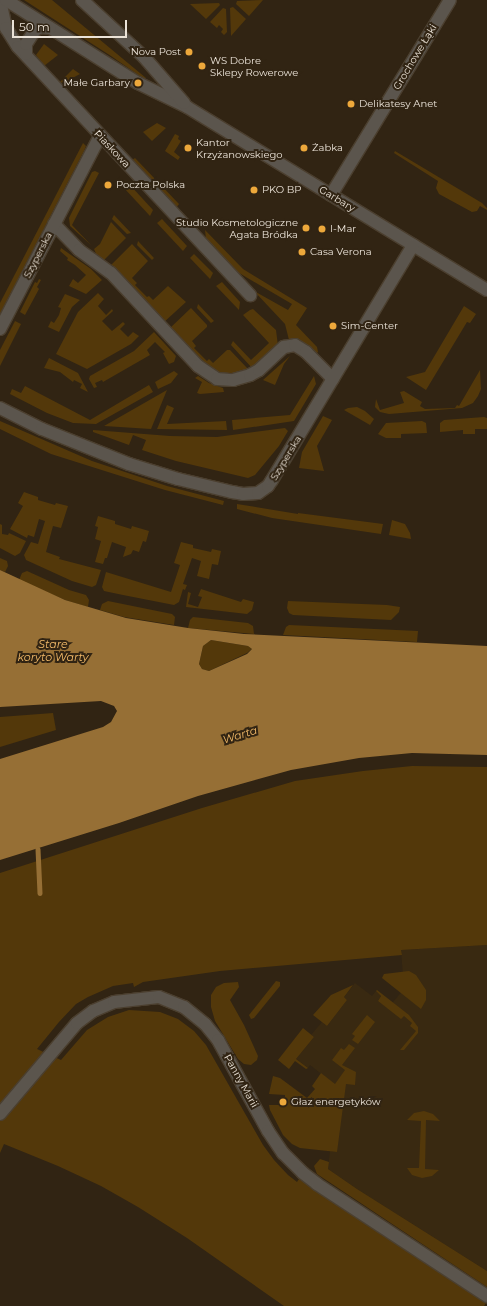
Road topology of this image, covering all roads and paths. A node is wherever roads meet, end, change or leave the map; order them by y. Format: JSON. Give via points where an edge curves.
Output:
{"nodes":[{"id":1,"x":0,"y":0,"type":"edge"},
{"id":2,"x":6,"y":0,"type":"edge"},
{"id":3,"x":82,"y":0,"type":"edge"},
{"id":4,"x":450,"y":0,"type":"edge"},
{"id":5,"x":50,"y":28,"type":"junction"},
{"id":6,"x":26,"y":54,"type":"junction"},
{"id":7,"x":187,"y":107,"type":"junction"},
{"id":8,"x":100,"y":136,"type":"junction"},
{"id":9,"x":331,"y":195,"type":"junction"},
{"id":10,"x":54,"y":224,"type":"junction"},
{"id":11,"x":413,"y":245,"type":"junction"},
{"id":12,"x":487,"y":290,"type":"edge"},
{"id":13,"x":250,"y":295,"type":"dead end"},
{"id":14,"x":0,"y":329,"type":"edge"},
{"id":15,"x":333,"y":379,"type":"junction"},
{"id":16,"x":0,"y":408,"type":"edge"},
{"id":17,"x":0,"y":1114,"type":"edge"},
{"id":18,"x":486,"y":1295,"type":"edge"}],
"edges":[{"from":1,"to":6,"type":"street","name":"Piaskowa","via":[[10,36]]},
{"from":2,"to":5,"type":"street","name":"Garbary"},
{"from":3,"to":7,"type":"street","name":"Garbary","via":[[144,57]]},
{"from":4,"to":9,"type":"street","name":"Grochowe Łąki"},
{"from":5,"to":6,"type":"street","via":[[41,27],[35,30],[26,44]]},
{"from":5,"to":7,"type":"street","name":"Garbary","via":[[138,83]]},
{"from":6,"to":8,"type":"street","name":"Piaskowa"},
{"from":7,"to":9,"type":"street","name":"Garbary"},
{"from":8,"to":10,"type":"street","name":"Szyperska"},
{"from":8,"to":13,"type":"street","name":"Piaskowa"},
{"from":9,"to":11,"type":"street","name":"Garbary"},
{"from":10,"to":14,"type":"street","name":"Szyperska"},
{"from":10,"to":15,"type":"street","name":"Szyperska","via":[[79,250],[111,273],[198,366],[217,379],[233,380],[250,375],[284,347],[295,345]]},
{"from":11,"to":12,"type":"street","name":"Garbary"},
{"from":11,"to":15,"type":"street","name":"Szyperska"},
{"from":15,"to":16,"type":"street","name":"Szyperska","via":[[272,480],[262,492],[251,495],[178,479],[129,464],[42,429]]},
{"from":17,"to":18,"type":"street","name":"Panny Marii","via":[[77,1023],[93,1011],[114,1002],[159,997],[184,1007],[205,1024],[218,1040],[268,1131],[283,1153],[302,1173]]}]}
